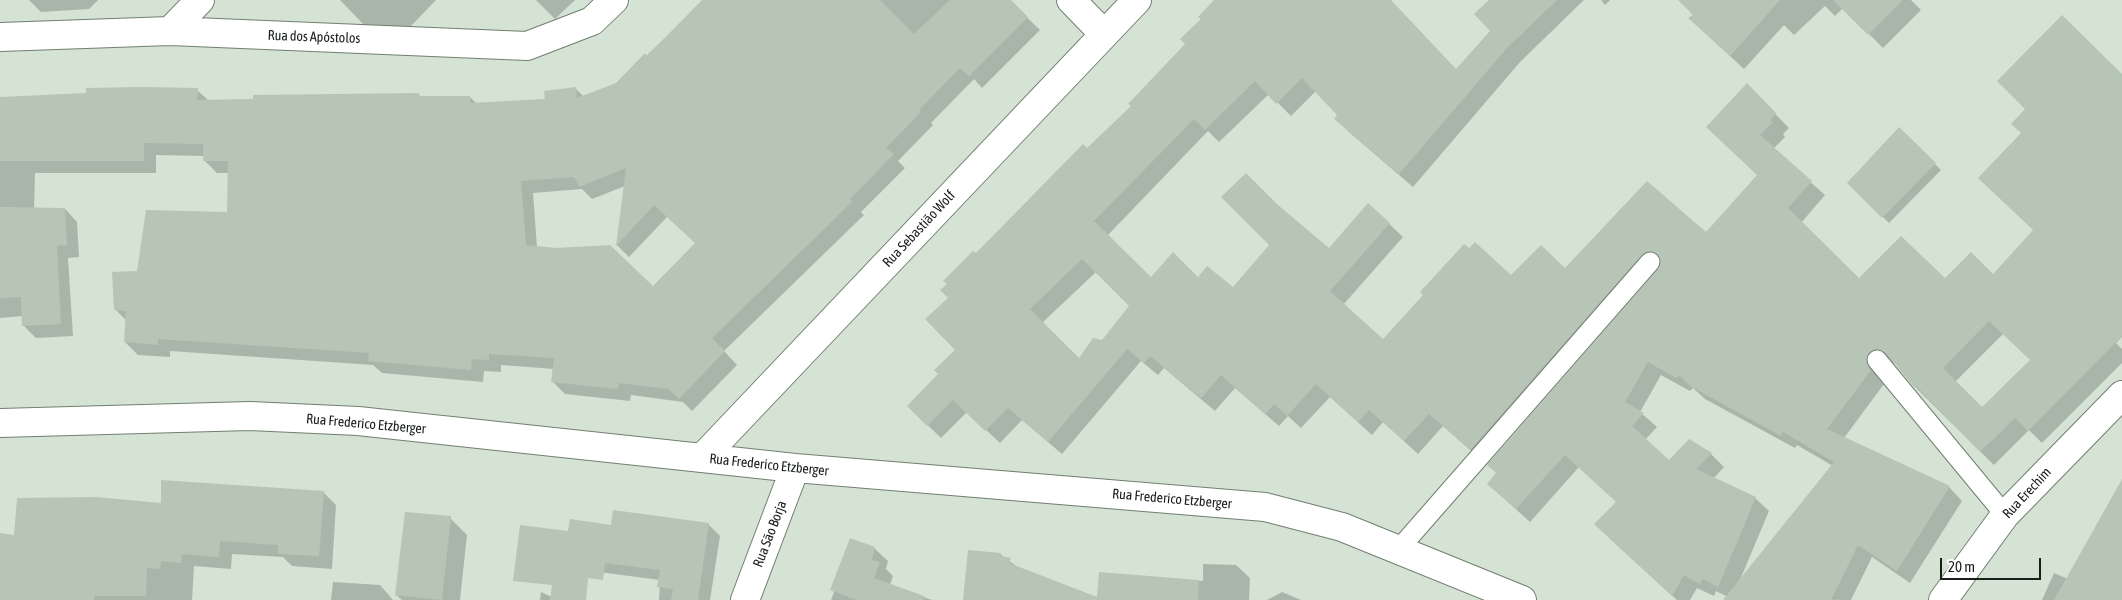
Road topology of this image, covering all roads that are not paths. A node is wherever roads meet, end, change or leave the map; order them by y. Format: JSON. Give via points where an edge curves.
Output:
{"nodes":[{"id":1,"x":200,"y":0,"type":"edge"},
{"id":2,"x":614,"y":0,"type":"edge"},
{"id":3,"x":1070,"y":0,"type":"edge"},
{"id":4,"x":1137,"y":0,"type":"edge"},
{"id":5,"x":170,"y":31,"type":"junction"},
{"id":6,"x":1104,"y":34,"type":"junction"},
{"id":7,"x":0,"y":37,"type":"edge"},
{"id":8,"x":1650,"y":262,"type":"dead end"},
{"id":9,"x":1877,"y":360,"type":"dead end"},
{"id":10,"x":2122,"y":395,"type":"edge"},
{"id":11,"x":0,"y":423,"type":"edge"},
{"id":12,"x":702,"y":458,"type":"junction"},
{"id":13,"x":795,"y":468,"type":"junction"},
{"id":14,"x":2005,"y":515,"type":"junction"},
{"id":15,"x":1398,"y":550,"type":"junction"},
{"id":16,"x":745,"y":600,"type":"edge"},
{"id":17,"x":1522,"y":600,"type":"edge"},
{"id":18,"x":1943,"y":600,"type":"edge"}],
"edges":[{"from":1,"to":5,"type":"street"},
{"from":2,"to":5,"type":"street","name":"Rua dos Apóstolos","via":[[592,21],[527,46]]},
{"from":3,"to":6,"type":"street"},
{"from":4,"to":6,"type":"street","name":"Rua Sebastião Wolf"},
{"from":5,"to":7,"type":"street","name":"Rua dos Apóstolos"},
{"from":6,"to":12,"type":"street","name":"Rua Sebastião Wolf"},
{"from":8,"to":15,"type":"lane"},
{"from":9,"to":14,"type":"lane"},
{"from":10,"to":14,"type":"street","name":"Rua Erechim"},
{"from":11,"to":12,"type":"street","name":"Rua Frederico Etzberger","via":[[250,416],[358,421]]},
{"from":12,"to":13,"type":"street","name":"Rua Frederico Etzberger"},
{"from":13,"to":15,"type":"street","name":"Rua Frederico Etzberger","via":[[1265,507],[1342,527]]},
{"from":13,"to":16,"type":"street","name":"Rua São Borja"},
{"from":14,"to":18,"type":"street","name":"Rua Erechim"},
{"from":15,"to":17,"type":"street","name":"Rua Frederico Etzberger"}]}
